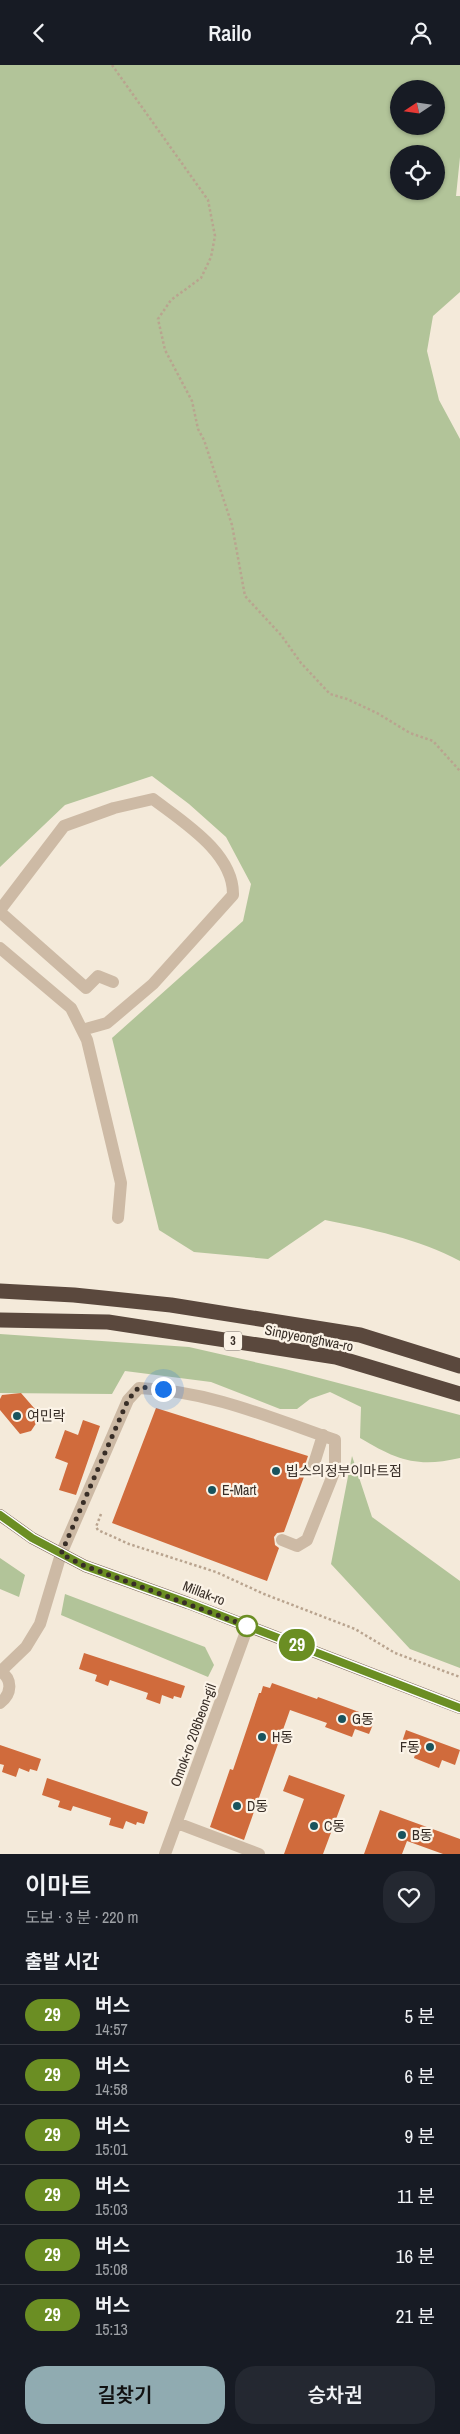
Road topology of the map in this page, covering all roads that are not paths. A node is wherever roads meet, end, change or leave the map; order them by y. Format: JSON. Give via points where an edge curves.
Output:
{"nodes":[{"id":1,"x":0,"y":911,"type":"edge"},
{"id":2,"x":0,"y":948,"type":"edge"},
{"id":3,"x":113,"y":982,"type":"dead end"},
{"id":4,"x":82,"y":1030,"type":"junction"},
{"id":5,"x":118,"y":1218,"type":"dead end"},
{"id":6,"x":0,"y":1291,"type":"edge"},
{"id":7,"x":0,"y":1320,"type":"edge"},
{"id":8,"x":460,"y":1366,"type":"edge"},
{"id":9,"x":460,"y":1395,"type":"edge"},
{"id":10,"x":322,"y":1435,"type":"junction"},
{"id":11,"x":312,"y":1470,"type":"dead end"},
{"id":12,"x":0,"y":1515,"type":"edge"},
{"id":13,"x":282,"y":1540,"type":"dead end"},
{"id":14,"x":61,"y":1554,"type":"junction"},
{"id":15,"x":248,"y":1626,"type":"junction"},
{"id":16,"x":0,"y":1671,"type":"edge"},
{"id":17,"x":0,"y":1703,"type":"edge"},
{"id":18,"x":460,"y":1708,"type":"edge"},
{"id":19,"x":177,"y":1823,"type":"junction"},
{"id":20,"x":165,"y":1854,"type":"edge"},
{"id":21,"x":259,"y":1854,"type":"edge"}],
"edges":[{"from":1,"to":3,"type":"street","via":[[86,988],[98,976]]},
{"from":1,"to":4,"type":"street","via":[[64,826],[114,808],[153,799],[207,839],[233,880],[233,895],[153,984],[106,1023]]},
{"from":2,"to":4,"type":"street","via":[[70,1008]]},
{"from":4,"to":5,"type":"street","via":[[88,1040],[121,1183]]},
{"from":6,"to":8,"type":"highway","name":"Sinpyeonghwa-ro","number":"3","via":[[171,1305],[360,1335]]},
{"from":7,"to":9,"type":"highway","name":"Sinpyeonghwa-ro","number":"3","via":[[108,1322],[336,1357]]},
{"from":10,"to":11,"type":"street"},
{"from":10,"to":13,"type":"street","via":[[335,1440],[335,1470],[306,1540],[298,1546]]},
{"from":10,"to":14,"type":"street","via":[[217,1399],[139,1387],[128,1400]]},
{"from":12,"to":14,"type":"main road","name":"Millak-ro"},
{"from":14,"to":15,"type":"main road","name":"Millak-ro","via":[[85,1566]]},
{"from":14,"to":16,"type":"street","via":[[40,1624],[26,1647]]},
{"from":15,"to":18,"type":"main road","name":"Millak-ro"},
{"from":15,"to":19,"type":"street","name":"Omok-ro 206beon-gil"},
{"from":16,"to":17,"type":"street","via":[[7,1677],[10,1688]]},
{"from":19,"to":20,"type":"street","name":"Omok-ro 206beon-gil"},
{"from":19,"to":21,"type":"street"}]}
